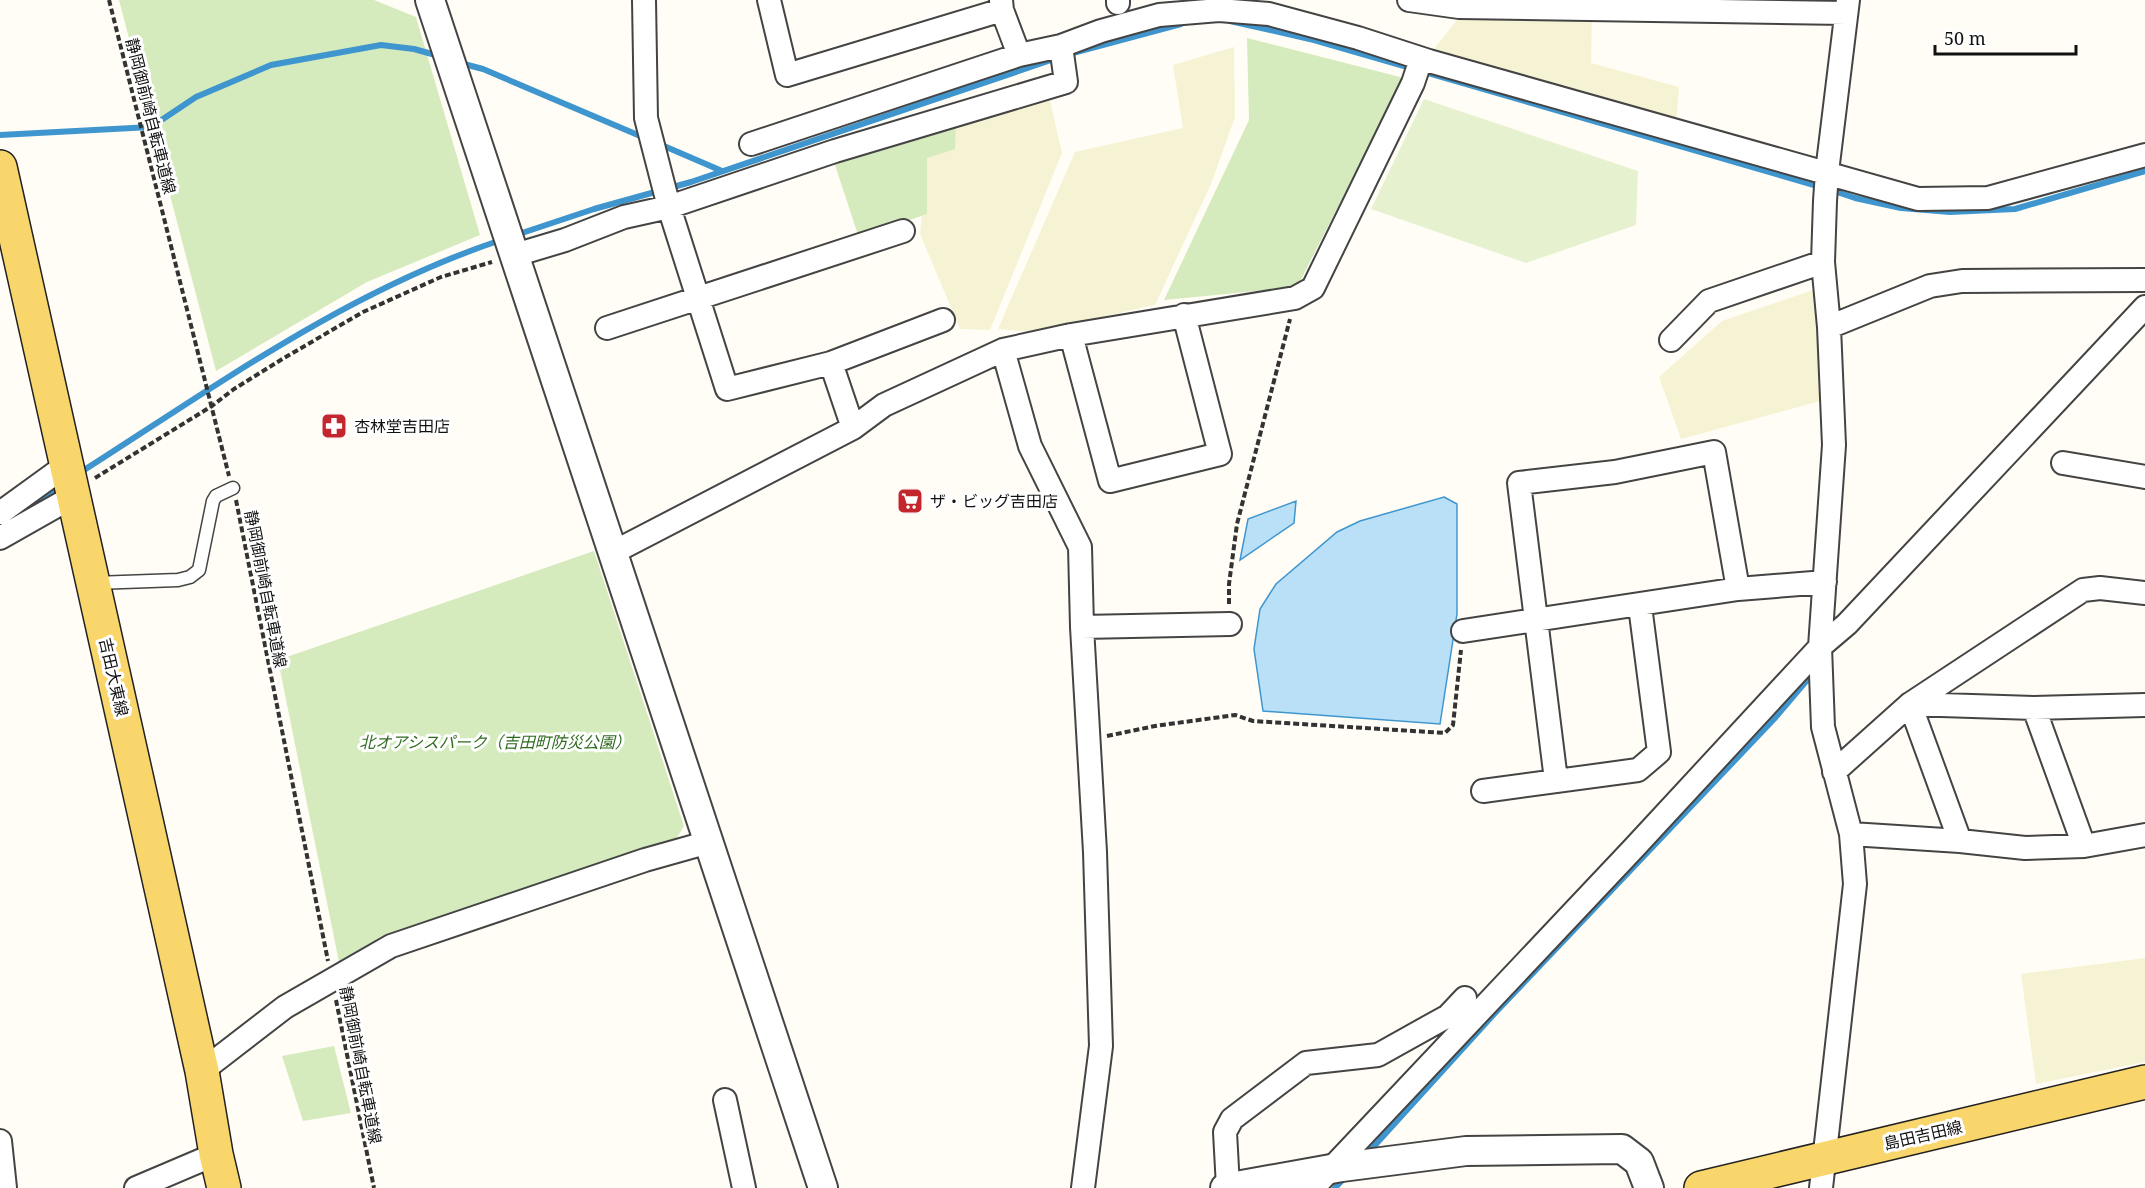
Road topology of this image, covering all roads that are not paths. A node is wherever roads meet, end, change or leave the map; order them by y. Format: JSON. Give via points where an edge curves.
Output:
{"nodes":[{"id":1,"x":430,"y":0,"type":"edge"},
{"id":2,"x":644,"y":0,"type":"edge"},
{"id":3,"x":769,"y":0,"type":"edge"},
{"id":4,"x":1409,"y":0,"type":"edge"},
{"id":5,"x":1001,"y":5,"type":"edge"},
{"id":6,"x":1847,"y":7,"type":"edge"},
{"id":7,"x":1285,"y":9,"type":"edge"},
{"id":8,"x":1019,"y":55,"type":"junction"},
{"id":9,"x":1062,"y":55,"type":"junction"},
{"id":10,"x":1418,"y":68,"type":"junction"},
{"id":11,"x":751,"y":144,"type":"dead end"},
{"id":12,"x":2145,"y":155,"type":"edge"},
{"id":13,"x":0,"y":167,"type":"edge"},
{"id":14,"x":1827,"y":174,"type":"junction"},
{"id":15,"x":668,"y":204,"type":"junction"},
{"id":16,"x":903,"y":231,"type":"dead end"},
{"id":17,"x":511,"y":243,"type":"junction"},
{"id":18,"x":10,"y":254,"type":"edge"},
{"id":19,"x":1823,"y":262,"type":"junction"},
{"id":20,"x":2145,"y":280,"type":"edge"},
{"id":21,"x":698,"y":299,"type":"junction"},
{"id":22,"x":2145,"y":307,"type":"edge"},
{"id":23,"x":1184,"y":315,"type":"junction"},
{"id":24,"x":943,"y":320,"type":"dead end"},
{"id":25,"x":1829,"y":327,"type":"junction"},
{"id":26,"x":607,"y":328,"type":"dead end"},
{"id":27,"x":1071,"y":335,"type":"junction"},
{"id":28,"x":1671,"y":340,"type":"dead end"},
{"id":29,"x":1003,"y":350,"type":"junction"},
{"id":30,"x":831,"y":363,"type":"junction"},
{"id":31,"x":853,"y":428,"type":"junction"},
{"id":32,"x":2063,"y":463,"type":"dead end"},
{"id":33,"x":2145,"y":477,"type":"edge"},
{"id":34,"x":69,"y":481,"type":"junction"},
{"id":35,"x":233,"y":488,"type":"road end"},
{"id":36,"x":0,"y":513,"type":"edge"},
{"id":37,"x":0,"y":538,"type":"edge"},
{"id":38,"x":612,"y":553,"type":"junction"},
{"id":39,"x":1825,"y":582,"type":"junction"},
{"id":40,"x":93,"y":583,"type":"junction"},
{"id":41,"x":1738,"y":589,"type":"junction"},
{"id":42,"x":2145,"y":593,"type":"edge"},
{"id":43,"x":1640,"y":606,"type":"junction"},
{"id":44,"x":1535,"y":621,"type":"junction"},
{"id":45,"x":1230,"y":624,"type":"road end"},
{"id":46,"x":1082,"y":627,"type":"junction"},
{"id":47,"x":1463,"y":631,"type":"road end"},
{"id":48,"x":1821,"y":651,"type":"junction"},
{"id":49,"x":1910,"y":704,"type":"junction"},
{"id":50,"x":2145,"y":705,"type":"edge"},
{"id":51,"x":2034,"y":708,"type":"junction"},
{"id":52,"x":1834,"y":772,"type":"junction"},
{"id":53,"x":1556,"y":780,"type":"junction"},
{"id":54,"x":1483,"y":791,"type":"dead end"},
{"id":55,"x":1851,"y":834,"type":"junction"},
{"id":56,"x":2145,"y":835,"type":"edge"},
{"id":57,"x":1960,"y":841,"type":"junction"},
{"id":58,"x":709,"y":842,"type":"junction"},
{"id":59,"x":2084,"y":846,"type":"junction"},
{"id":60,"x":1465,"y":998,"type":"dead end"},
{"id":61,"x":202,"y":1071,"type":"junction"},
{"id":62,"x":2145,"y":1082,"type":"edge"},
{"id":63,"x":725,"y":1100,"type":"dead end"},
{"id":64,"x":2145,"y":1105,"type":"edge"},
{"id":65,"x":0,"y":1141,"type":"edge"},
{"id":66,"x":216,"y":1154,"type":"junction"},
{"id":67,"x":1823,"y":1174,"type":"edge"},
{"id":68,"x":1328,"y":1175,"type":"edge"},
{"id":69,"x":1232,"y":1187,"type":"edge"},
{"id":70,"x":5,"y":1188,"type":"edge"},
{"id":71,"x":136,"y":1188,"type":"edge"},
{"id":72,"x":224,"y":1188,"type":"edge"},
{"id":73,"x":744,"y":1188,"type":"edge"},
{"id":74,"x":823,"y":1188,"type":"edge"},
{"id":75,"x":1083,"y":1188,"type":"edge"},
{"id":76,"x":1648,"y":1188,"type":"edge"},
{"id":77,"x":1701,"y":1188,"type":"edge"},
{"id":78,"x":1783,"y":1188,"type":"edge"}],
"edges":[{"from":1,"to":17,"type":"street"},
{"from":2,"to":15,"type":"street","via":[[646,118]]},
{"from":3,"to":5,"type":"street","via":[[787,75]]},
{"from":4,"to":6,"type":"street","via":[[1460,7]]},
{"from":5,"to":8,"type":"street"},
{"from":6,"to":14,"type":"street"},
{"from":7,"to":9,"type":"street","via":[[1269,14],[1218,10],[1159,15],[1101,31]]},
{"from":7,"to":10,"type":"street","via":[[1358,38]]},
{"from":8,"to":9,"type":"street"},
{"from":8,"to":11,"type":"street"},
{"from":9,"to":15,"type":"street","via":[[1066,82]]},
{"from":10,"to":14,"type":"street"},
{"from":10,"to":23,"type":"street","via":[[1313,288],[1295,298]]},
{"from":12,"to":14,"type":"street","via":[[1988,198],[1918,198]]},
{"from":13,"to":18,"type":"main road","name":"吉田大東線"},
{"from":14,"to":19,"type":"street"},
{"from":15,"to":17,"type":"street","via":[[565,240]]},
{"from":15,"to":21,"type":"street"},
{"from":16,"to":21,"type":"street"},
{"from":17,"to":38,"type":"street"},
{"from":18,"to":34,"type":"main road","name":"吉田大東線"},
{"from":19,"to":25,"type":"street"},
{"from":19,"to":28,"type":"street","via":[[1709,301]]},
{"from":20,"to":25,"type":"street","via":[[1962,281],[1930,286]]},
{"from":21,"to":26,"type":"street"},
{"from":21,"to":30,"type":"street","via":[[727,389]]},
{"from":22,"to":48,"type":"street"},
{"from":23,"to":27,"type":"street"},
{"from":23,"to":27,"type":"street","via":[[1220,454],[1110,481]]},
{"from":24,"to":30,"type":"street"},
{"from":25,"to":39,"type":"street","via":[[1834,445]]},
{"from":27,"to":29,"type":"street"},
{"from":29,"to":31,"type":"street","via":[[884,405]]},
{"from":29,"to":46,"type":"street","via":[[1030,446],[1080,547]]},
{"from":30,"to":31,"type":"street"},
{"from":31,"to":38,"type":"street"},
{"from":32,"to":33,"type":"street"},
{"from":34,"to":36,"type":"street"},
{"from":34,"to":37,"type":"street"},
{"from":34,"to":40,"type":"main road","name":"吉田大東線"},
{"from":35,"to":40,"type":"lane","via":[[213,501],[199,570],[190,577]]},
{"from":38,"to":58,"type":"street"},
{"from":39,"to":41,"type":"street"},
{"from":39,"to":48,"type":"street"},
{"from":40,"to":61,"type":"main road","name":"吉田大東線"},
{"from":41,"to":43,"type":"street"},
{"from":41,"to":44,"type":"street","via":[[1714,452],[1615,472],[1519,483]]},
{"from":42,"to":49,"type":"street","via":[[2083,590]]},
{"from":43,"to":44,"type":"street"},
{"from":43,"to":53,"type":"street","via":[[1659,752],[1638,770]]},
{"from":44,"to":47,"type":"street"},
{"from":44,"to":53,"type":"street"},
{"from":45,"to":46,"type":"street"},
{"from":46,"to":75,"type":"street","via":[[1101,1046]]},
{"from":48,"to":52,"type":"street","via":[[1823,727]]},
{"from":48,"to":68,"type":"street"},
{"from":49,"to":51,"type":"street"},
{"from":49,"to":52,"type":"street"},
{"from":49,"to":57,"type":"street"},
{"from":50,"to":51,"type":"street"},
{"from":51,"to":59,"type":"street"},
{"from":52,"to":55,"type":"street"},
{"from":53,"to":54,"type":"street"},
{"from":55,"to":57,"type":"street"},
{"from":55,"to":67,"type":"street","via":[[1855,884]]},
{"from":56,"to":59,"type":"street"},
{"from":57,"to":59,"type":"street","via":[[2025,848]]},
{"from":58,"to":61,"type":"street","via":[[391,946],[285,1007]]},
{"from":58,"to":74,"type":"street"},
{"from":60,"to":69,"type":"street","via":[[1448,1016],[1378,1055],[1306,1063],[1232,1119],[1225,1132]]},
{"from":61,"to":66,"type":"main road","name":"吉田大東線"},
{"from":62,"to":67,"type":"main road","name":"島田吉田線"},
{"from":63,"to":73,"type":"street"},
{"from":64,"to":67,"type":"main road","name":"島田吉田線"},
{"from":65,"to":70,"type":"street"},
{"from":66,"to":71,"type":"street"},
{"from":66,"to":72,"type":"main road","name":"吉田大東線"},
{"from":67,"to":77,"type":"main road","name":"島田吉田線"},
{"from":67,"to":78,"type":"main road","name":"島田吉田線"},
{"from":68,"to":69,"type":"street"},
{"from":68,"to":76,"type":"street","via":[[1373,1163],[1466,1151],[1622,1149],[1639,1162]]}]}
